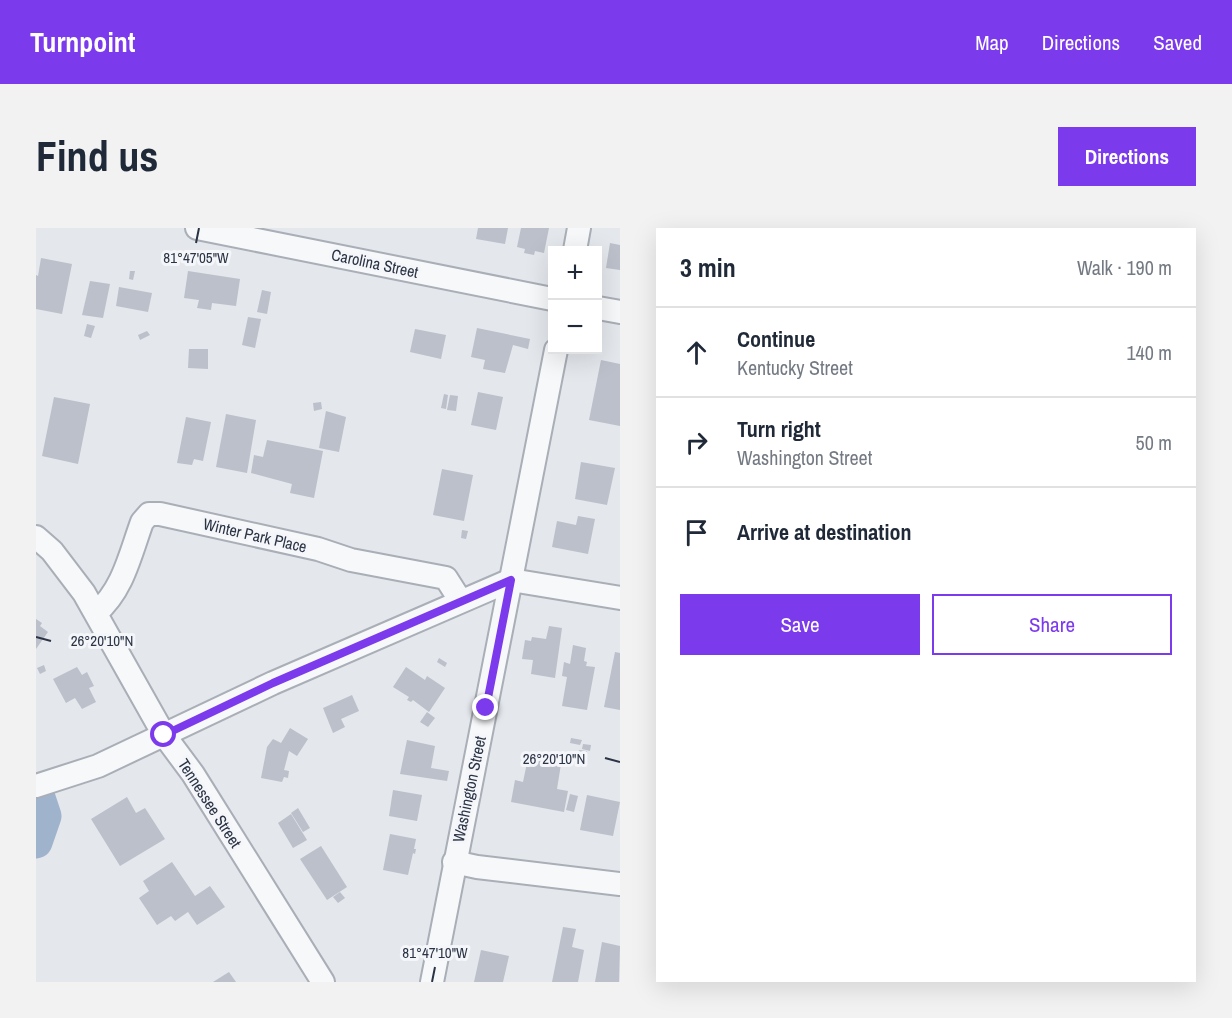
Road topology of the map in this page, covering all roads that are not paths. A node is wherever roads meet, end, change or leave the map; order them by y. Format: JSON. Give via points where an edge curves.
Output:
{"nodes":[{"id":1,"x":197,"y":228,"type":"edge"},
{"id":2,"x":579,"y":228,"type":"edge"},
{"id":3,"x":576,"y":246,"type":"edge"},
{"id":4,"x":548,"y":298,"type":"edge"},
{"id":5,"x":602,"y":309,"type":"edge"},
{"id":6,"x":620,"y":312,"type":"edge"},
{"id":7,"x":555,"y":354,"type":"edge"},
{"id":8,"x":36,"y":537,"type":"edge"},
{"id":9,"x":511,"y":580,"type":"junction"},
{"id":10,"x":620,"y":598,"type":"edge"},
{"id":11,"x":460,"y":600,"type":"junction"},
{"id":12,"x":96,"y":613,"type":"junction"},
{"id":13,"x":164,"y":735,"type":"junction"},
{"id":14,"x":36,"y":786,"type":"edge"},
{"id":15,"x":454,"y":862,"type":"junction"},
{"id":16,"x":620,"y":884,"type":"edge"},
{"id":17,"x":323,"y":982,"type":"edge"},
{"id":18,"x":432,"y":982,"type":"edge"}],
"edges":[{"from":1,"to":4,"type":"street","name":"Carolina Street"},
{"from":2,"to":3,"type":"street"},
{"from":5,"to":6,"type":"street"},
{"from":7,"to":9,"type":"street","name":"Washington Street"},
{"from":8,"to":12,"type":"street","name":"Tennessee Street","via":[[70,573]]},
{"from":9,"to":10,"type":"street"},
{"from":9,"to":11,"type":"street"},
{"from":9,"to":15,"type":"street","name":"Washington Street"},
{"from":11,"to":12,"type":"street","name":"Winter Park Place","via":[[446,578],[149,514],[142,522],[110,602]]},
{"from":11,"to":13,"type":"street"},
{"from":12,"to":13,"type":"street","name":"Tennessee Street"},
{"from":13,"to":14,"type":"street","via":[[60,780]]},
{"from":13,"to":17,"type":"street","name":"Tennessee Street"},
{"from":15,"to":16,"type":"street"},
{"from":15,"to":18,"type":"street","name":"Washington Street"}]}
